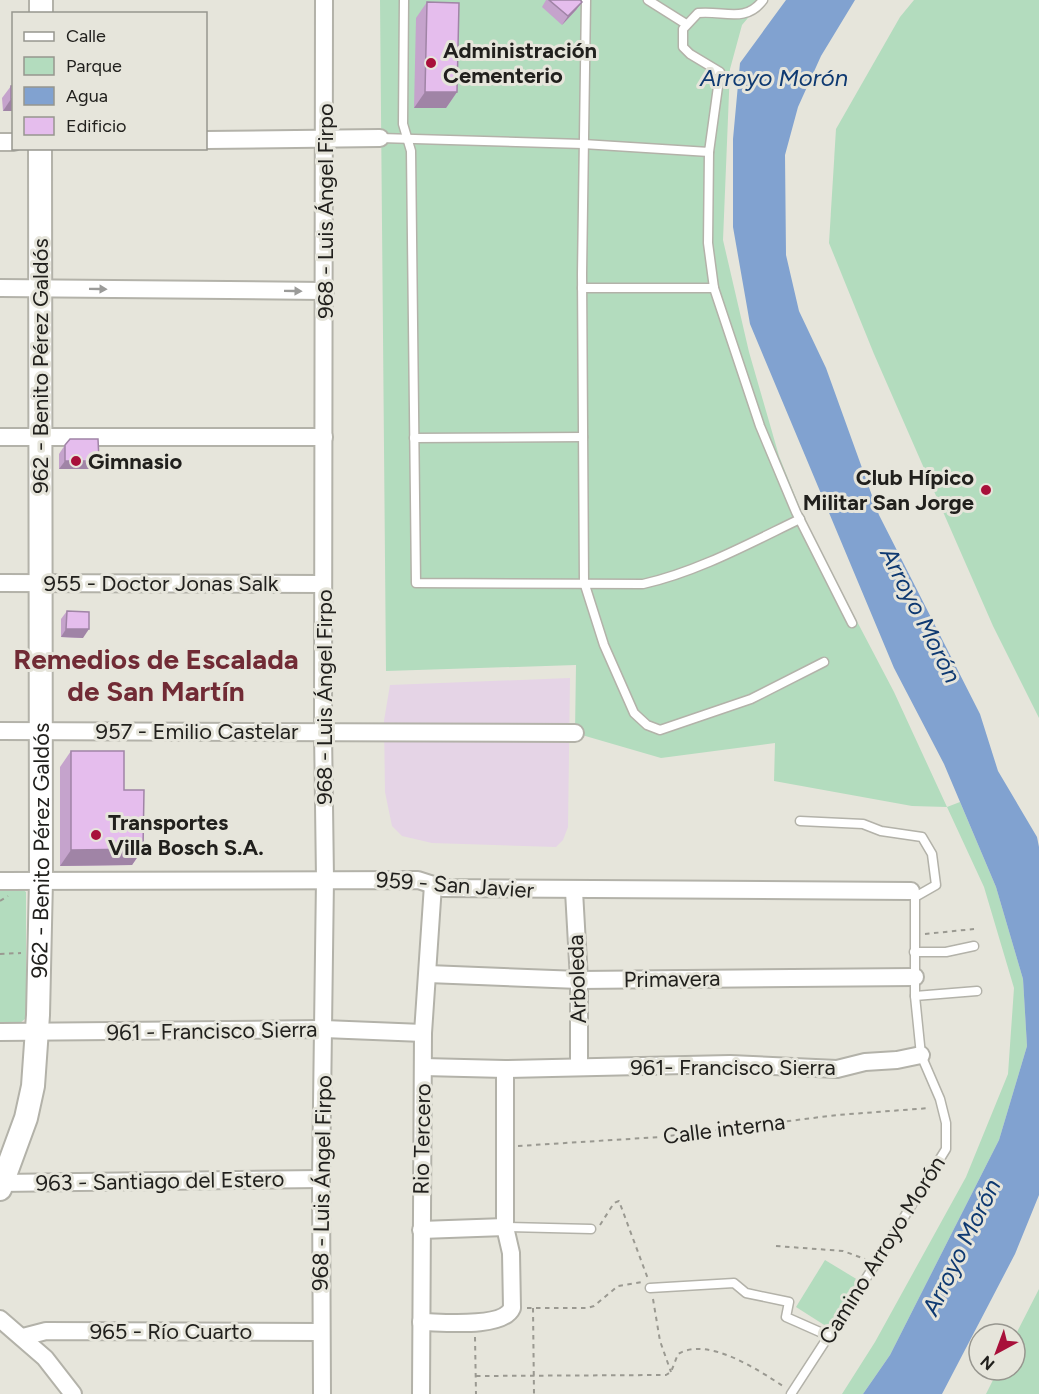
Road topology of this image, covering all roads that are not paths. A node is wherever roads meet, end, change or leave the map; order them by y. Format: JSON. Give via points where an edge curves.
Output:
{"nodes":[{"id":1,"x":324,"y":0,"type":"edge"},
{"id":2,"x":404,"y":0,"type":"edge"},
{"id":3,"x":586,"y":0,"type":"edge"},
{"id":4,"x":648,"y":0,"type":"edge"},
{"id":5,"x":762,"y":0,"type":"edge"},
{"id":6,"x":686,"y":24,"type":"junction"},
{"id":7,"x":380,"y":138,"type":"joint"},
{"id":8,"x":325,"y":139,"type":"junction"},
{"id":9,"x":207,"y":140,"type":"edge"},
{"id":10,"x":408,"y":140,"type":"junction"},
{"id":11,"x":583,"y":144,"type":"junction"},
{"id":12,"x":40,"y":150,"type":"edge"},
{"id":13,"x":709,"y":152,"type":"junction"},
{"id":14,"x":0,"y":288,"type":"edge"},
{"id":15,"x":40,"y":288,"type":"junction"},
{"id":16,"x":582,"y":288,"type":"junction"},
{"id":17,"x":714,"y":288,"type":"junction"},
{"id":18,"x":325,"y":291,"type":"junction"},
{"id":19,"x":0,"y":437,"type":"edge"},
{"id":20,"x":39,"y":437,"type":"junction"},
{"id":21,"x":324,"y":437,"type":"junction"},
{"id":22,"x":583,"y":437,"type":"junction"},
{"id":23,"x":414,"y":438,"type":"junction"},
{"id":24,"x":800,"y":519,"type":"junction"},
{"id":25,"x":39,"y":582,"type":"junction"},
{"id":26,"x":584,"y":582,"type":"junction"},
{"id":27,"x":0,"y":583,"type":"edge"},
{"id":28,"x":323,"y":584,"type":"junction"},
{"id":29,"x":852,"y":623,"type":"dead end"},
{"id":30,"x":824,"y":662,"type":"dead end"},
{"id":31,"x":40,"y":730,"type":"junction"},
{"id":32,"x":0,"y":731,"type":"edge"},
{"id":33,"x":323,"y":731,"type":"junction"},
{"id":34,"x":575,"y":733,"type":"dead end"},
{"id":35,"x":800,"y":821,"type":"dead end"},
{"id":36,"x":325,"y":879,"type":"junction"},
{"id":37,"x":41,"y":880,"type":"junction"},
{"id":38,"x":0,"y":881,"type":"edge"},
{"id":39,"x":433,"y":885,"type":"junction"},
{"id":40,"x":574,"y":891,"type":"junction"},
{"id":41,"x":913,"y":894,"type":"junction"},
{"id":42,"x":974,"y":946,"type":"dead end"},
{"id":43,"x":914,"y":952,"type":"junction"},
{"id":44,"x":428,"y":974,"type":"junction"},
{"id":45,"x":915,"y":977,"type":"junction"},
{"id":46,"x":579,"y":980,"type":"junction"},
{"id":47,"x":977,"y":991,"type":"dead end"},
{"id":48,"x":915,"y":996,"type":"junction"},
{"id":49,"x":324,"y":1029,"type":"junction"},
{"id":50,"x":0,"y":1032,"type":"edge"},
{"id":51,"x":37,"y":1033,"type":"junction"},
{"id":52,"x":423,"y":1033,"type":"junction"},
{"id":53,"x":921,"y":1055,"type":"junction"},
{"id":54,"x":423,"y":1067,"type":"junction"},
{"id":55,"x":579,"y":1067,"type":"junction"},
{"id":56,"x":505,"y":1068,"type":"junction"},
{"id":57,"x":321,"y":1179,"type":"junction"},
{"id":58,"x":1,"y":1185,"type":"edge"},
{"id":59,"x":505,"y":1227,"type":"junction"},
{"id":60,"x":591,"y":1229,"type":"road end"},
{"id":61,"x":422,"y":1230,"type":"junction"},
{"id":62,"x":649,"y":1284,"type":"road end"},
{"id":63,"x":0,"y":1319,"type":"edge"},
{"id":64,"x":420,"y":1322,"type":"junction"},
{"id":65,"x":321,"y":1332,"type":"junction"},
{"id":66,"x":829,"y":1336,"type":"junction"},
{"id":67,"x":23,"y":1337,"type":"junction"},
{"id":68,"x":792,"y":1393,"type":"edge"},
{"id":69,"x":73,"y":1394,"type":"edge"},
{"id":70,"x":321,"y":1394,"type":"edge"},
{"id":71,"x":421,"y":1394,"type":"edge"}],
"edges":[{"from":1,"to":8,"type":"street","name":"968 - Luis Ángel Firpo"},
{"from":2,"to":10,"type":"lane","via":[[403,124]]},
{"from":3,"to":11,"type":"lane"},
{"from":4,"to":6,"type":"lane"},
{"from":5,"to":6,"type":"lane","via":[[743,16],[716,11],[698,13]]},
{"from":6,"to":13,"type":"lane","via":[[683,47],[720,72]]},
{"from":7,"to":8,"type":"street"},
{"from":7,"to":10,"type":"lane"},
{"from":8,"to":9,"type":"street"},
{"from":8,"to":18,"type":"street","name":"968 - Luis Ángel Firpo"},
{"from":10,"to":11,"type":"lane"},
{"from":10,"to":23,"type":"lane"},
{"from":11,"to":13,"type":"lane"},
{"from":11,"to":16,"type":"lane"},
{"from":12,"to":15,"type":"main road","name":"962 - Benito Pérez Galdós"},
{"from":13,"to":17,"type":"lane","via":[[708,243]]},
{"from":14,"to":15,"type":"street"},
{"from":15,"to":18,"type":"street","one_way":true},
{"from":15,"to":20,"type":"main road","name":"962 - Benito Pérez Galdós"},
{"from":16,"to":17,"type":"lane"},
{"from":16,"to":22,"type":"lane"},
{"from":17,"to":24,"type":"lane","via":[[760,426]]},
{"from":18,"to":21,"type":"street","name":"968 - Luis Ángel Firpo"},
{"from":19,"to":20,"type":"street"},
{"from":20,"to":21,"type":"street"},
{"from":20,"to":25,"type":"main road","name":"962 - Benito Pérez Galdós"},
{"from":21,"to":28,"type":"street","name":"968 - Luis Ángel Firpo"},
{"from":22,"to":23,"type":"lane"},
{"from":22,"to":26,"type":"lane"},
{"from":23,"to":26,"type":"lane","via":[[416,583]]},
{"from":24,"to":26,"type":"lane","via":[[658,580],[643,584]]},
{"from":24,"to":29,"type":"lane"},
{"from":25,"to":27,"type":"street","name":"955 - Doctor Jonas Salk"},
{"from":25,"to":28,"type":"street","name":"955 - Doctor Jonas Salk"},
{"from":25,"to":31,"type":"main road","name":"962 - Benito Pérez Galdós"},
{"from":26,"to":30,"type":"lane","via":[[604,645],[634,713],[647,725],[669,727],[751,699]]},
{"from":28,"to":33,"type":"street","name":"968 - Luis Ángel Firpo"},
{"from":31,"to":32,"type":"street","name":"957 - Emilio Castelar"},
{"from":31,"to":33,"type":"street","name":"957 - Emilio Castelar"},
{"from":31,"to":37,"type":"main road","name":"962 - Benito Pérez Galdós"},
{"from":33,"to":34,"type":"street","name":"957 - Emilio Castelar"},
{"from":33,"to":36,"type":"street","name":"968 - Luis Ángel Firpo"},
{"from":35,"to":41,"type":"lane","via":[[863,824],[922,837],[932,855],[936,885]]},
{"from":36,"to":37,"type":"street","name":"959 - San Javier"},
{"from":36,"to":39,"type":"street","name":"959 - San Javier","via":[[418,880]]},
{"from":36,"to":49,"type":"street","name":"968 - Luis Ángel Firpo"},
{"from":37,"to":38,"type":"street","name":"959 - San Javier"},
{"from":37,"to":51,"type":"main road","name":"962 - Benito Pérez Galdós"},
{"from":39,"to":40,"type":"street","name":"959 - San Javier"},
{"from":39,"to":44,"type":"street","name":"Rio Tercero"},
{"from":40,"to":41,"type":"street","name":"959 - San Javier"},
{"from":40,"to":46,"type":"street","name":"Arboleda"},
{"from":41,"to":43,"type":"lane"},
{"from":42,"to":43,"type":"lane","via":[[946,952]]},
{"from":43,"to":45,"type":"lane"},
{"from":44,"to":46,"type":"street","name":"Primavera"},
{"from":44,"to":52,"type":"street","name":"Rio Tercero"},
{"from":45,"to":46,"type":"street","name":"Primavera"},
{"from":45,"to":48,"type":"lane"},
{"from":46,"to":55,"type":"street","name":"Arboleda"},
{"from":47,"to":48,"type":"lane"},
{"from":48,"to":53,"type":"lane"},
{"from":49,"to":51,"type":"street","name":"961 - Francisco Sierra"},
{"from":49,"to":52,"type":"street","name":"961 - Francisco Sierra"},
{"from":49,"to":57,"type":"street","name":"968 - Luis Ángel Firpo"},
{"from":50,"to":51,"type":"street","name":"961 - Francisco Sierra"},
{"from":51,"to":58,"type":"main road","name":"962 - Benito Pérez Galdós","via":[[26,1118]]},
{"from":52,"to":54,"type":"street","name":"Rio Tercero"},
{"from":53,"to":55,"type":"street","name":"961- Francisco Sierra","via":[[837,1069],[730,1064]]},
{"from":53,"to":66,"type":"lane","name":"Camino Arroyo Morón","via":[[941,1103],[946,1123],[945,1149]]},
{"from":54,"to":56,"type":"street","name":"961- Francisco Sierra"},
{"from":54,"to":61,"type":"street","name":"Rio Tercero"},
{"from":55,"to":56,"type":"street","name":"961- Francisco Sierra"},
{"from":56,"to":59,"type":"street"},
{"from":57,"to":58,"type":"street","name":"963 - Santiago del Estero"},
{"from":57,"to":65,"type":"street","name":"968 - Luis Ángel Firpo"},
{"from":59,"to":60,"type":"lane"},
{"from":59,"to":61,"type":"street"},
{"from":59,"to":64,"type":"street","via":[[511,1253],[512,1308],[503,1318],[491,1322]]},
{"from":61,"to":64,"type":"street","name":"Rio Tercero"},
{"from":62,"to":66,"type":"lane","via":[[734,1283],[746,1293],[789,1302],[786,1317]]},
{"from":63,"to":67,"type":"street"},
{"from":64,"to":71,"type":"street","name":"Rio Tercero"},
{"from":65,"to":67,"type":"street","name":"965 - Río Cuarto","via":[[46,1331]]},
{"from":65,"to":70,"type":"street","name":"968 - Luis Ángel Firpo"},
{"from":66,"to":68,"type":"lane","name":"Camino Arroyo Morón"},
{"from":67,"to":69,"type":"street"}]}
